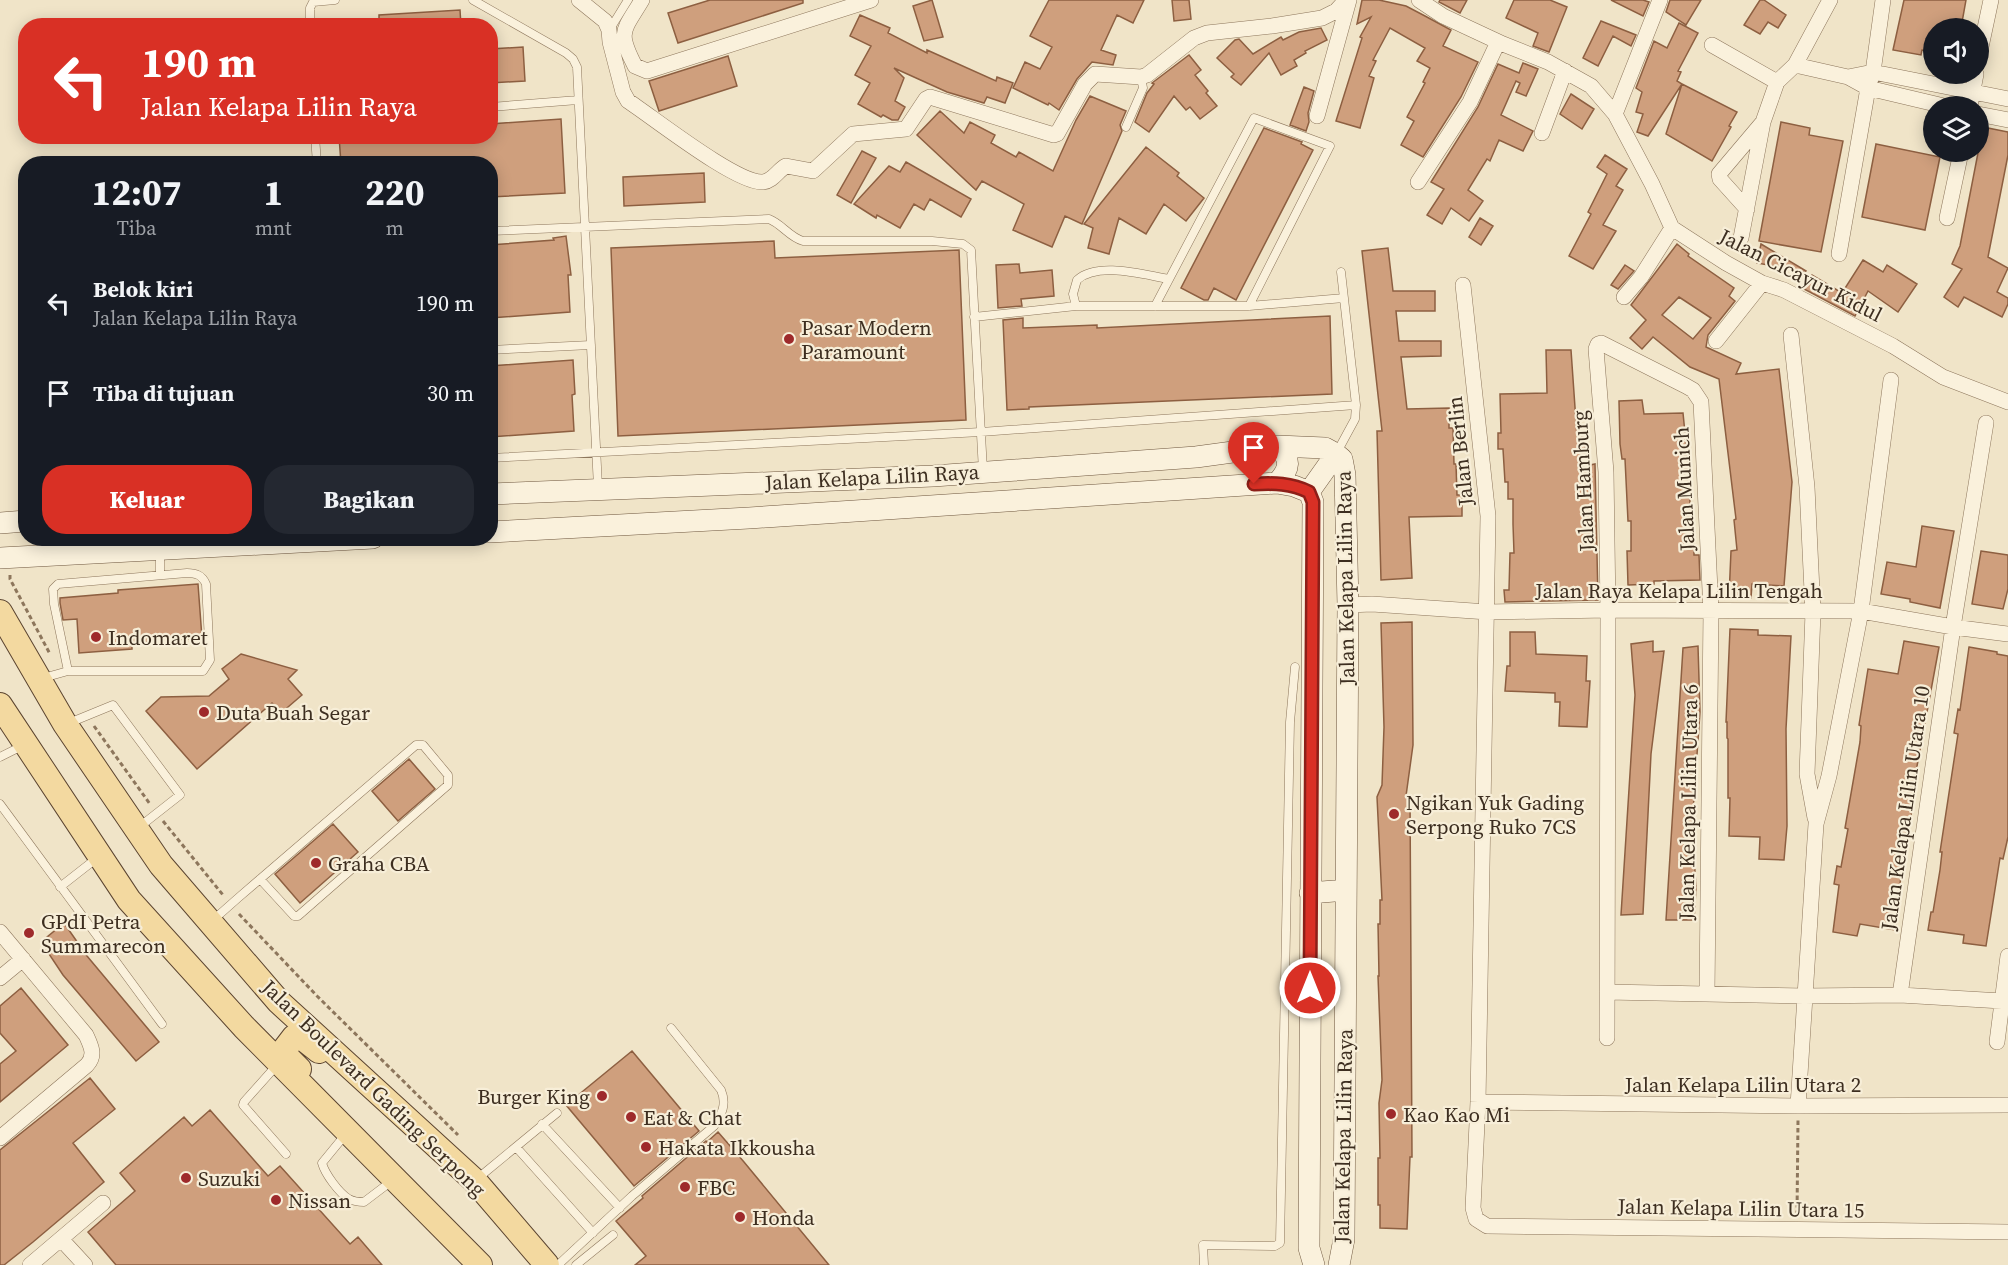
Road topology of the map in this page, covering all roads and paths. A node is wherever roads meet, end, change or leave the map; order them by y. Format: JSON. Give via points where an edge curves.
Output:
{"nodes":[{"id":1,"x":335,"y":0,"type":"edge"},
{"id":2,"x":473,"y":0,"type":"edge"},
{"id":3,"x":579,"y":0,"type":"edge"},
{"id":4,"x":628,"y":0,"type":"edge"},
{"id":5,"x":642,"y":0,"type":"edge"},
{"id":6,"x":1348,"y":0,"type":"edge"},
{"id":7,"x":1419,"y":0,"type":"edge"},
{"id":8,"x":1660,"y":0,"type":"edge"},
{"id":9,"x":1830,"y":0,"type":"edge"},
{"id":10,"x":1883,"y":0,"type":"edge"},
{"id":11,"x":1991,"y":0,"type":"edge"},
{"id":12,"x":862,"y":1,"type":"edge"},
{"id":13,"x":309,"y":18,"type":"edge"},
{"id":14,"x":1987,"y":18,"type":"edge"},
{"id":15,"x":609,"y":30,"type":"junction"},
{"id":16,"x":1498,"y":42,"type":"junction"},
{"id":17,"x":1712,"y":45,"type":"dead end"},
{"id":18,"x":1795,"y":65,"type":"junction"},
{"id":19,"x":1565,"y":71,"type":"junction"},
{"id":20,"x":1873,"y":72,"type":"junction"},
{"id":21,"x":1141,"y":77,"type":"junction"},
{"id":22,"x":1848,"y":77,"type":"junction"},
{"id":23,"x":1777,"y":82,"type":"junction"},
{"id":24,"x":1974,"y":84,"type":"edge"},
{"id":25,"x":1868,"y":88,"type":"junction"},
{"id":26,"x":1972,"y":91,"type":"junction"},
{"id":27,"x":1971,"y":96,"type":"edge"},
{"id":28,"x":2008,"y":99,"type":"edge"},
{"id":29,"x":579,"y":100,"type":"junction"},
{"id":30,"x":1923,"y":101,"type":"edge"},
{"id":31,"x":498,"y":106,"type":"edge"},
{"id":32,"x":1615,"y":114,"type":"junction"},
{"id":33,"x":1317,"y":116,"type":"dead end"},
{"id":34,"x":1989,"y":116,"type":"edge"},
{"id":35,"x":2008,"y":120,"type":"edge"},
{"id":36,"x":1763,"y":122,"type":"junction"},
{"id":37,"x":1126,"y":127,"type":"dead end"},
{"id":38,"x":1542,"y":133,"type":"dead end"},
{"id":39,"x":1959,"y":162,"type":"edge"},
{"id":40,"x":1419,"y":182,"type":"dead end"},
{"id":41,"x":1747,"y":209,"type":"junction"},
{"id":42,"x":1947,"y":218,"type":"dead end"},
{"id":43,"x":585,"y":226,"type":"junction"},
{"id":44,"x":1672,"y":228,"type":"junction"},
{"id":45,"x":498,"y":231,"type":"edge"},
{"id":46,"x":1741,"y":238,"type":"dead end"},
{"id":47,"x":1839,"y":254,"type":"dead end"},
{"id":48,"x":1341,"y":272,"type":"dead end"},
{"id":49,"x":1169,"y":279,"type":"junction"},
{"id":50,"x":1762,"y":283,"type":"junction"},
{"id":51,"x":1463,"y":285,"type":"dead end"},
{"id":52,"x":1624,"y":297,"type":"dead end"},
{"id":53,"x":1344,"y":298,"type":"junction"},
{"id":54,"x":1076,"y":306,"type":"junction"},
{"id":55,"x":1155,"y":306,"type":"junction"},
{"id":56,"x":1249,"y":306,"type":"junction"},
{"id":57,"x":974,"y":317,"type":"junction"},
{"id":58,"x":1791,"y":335,"type":"dead end"},
{"id":59,"x":1716,"y":341,"type":"dead end"},
{"id":60,"x":591,"y":345,"type":"junction"},
{"id":61,"x":498,"y":350,"type":"edge"},
{"id":62,"x":1891,"y":380,"type":"dead end"},
{"id":63,"x":1701,"y":402,"type":"joint"},
{"id":64,"x":2008,"y":402,"type":"edge"},
{"id":65,"x":1356,"y":405,"type":"junction"},
{"id":66,"x":1986,"y":423,"type":"dead end"},
{"id":67,"x":981,"y":432,"type":"junction"},
{"id":68,"x":1277,"y":446,"type":"junction"},
{"id":69,"x":596,"y":452,"type":"junction"},
{"id":70,"x":1336,"y":453,"type":"junction"},
{"id":71,"x":498,"y":458,"type":"edge"},
{"id":72,"x":984,"y":472,"type":"junction"},
{"id":73,"x":1277,"y":483,"type":"junction"},
{"id":74,"x":598,"y":489,"type":"junction"},
{"id":75,"x":1309,"y":492,"type":"junction"},
{"id":76,"x":498,"y":494,"type":"edge"},
{"id":77,"x":18,"y":522,"type":"edge"},
{"id":78,"x":0,"y":523,"type":"edge"},
{"id":79,"x":498,"y":532,"type":"edge"},
{"id":80,"x":231,"y":546,"type":"edge"},
{"id":81,"x":160,"y":550,"type":"junction"},
{"id":82,"x":25,"y":557,"type":"junction"},
{"id":83,"x":0,"y":558,"type":"edge"},
{"id":84,"x":160,"y":574,"type":"junction"},
{"id":85,"x":1348,"y":605,"type":"junction"},
{"id":86,"x":1608,"y":610,"type":"junction"},
{"id":87,"x":1711,"y":611,"type":"junction"},
{"id":88,"x":1861,"y":611,"type":"junction"},
{"id":89,"x":0,"y":612,"type":"edge"},
{"id":90,"x":1488,"y":612,"type":"junction"},
{"id":91,"x":1813,"y":612,"type":"junction"},
{"id":92,"x":1953,"y":627,"type":"junction"},
{"id":93,"x":2008,"y":634,"type":"edge"},
{"id":94,"x":1295,"y":667,"type":"dead end"},
{"id":95,"x":68,"y":671,"type":"junction"},
{"id":96,"x":49,"y":676,"type":"junction"},
{"id":97,"x":0,"y":705,"type":"edge"},
{"id":98,"x":76,"y":720,"type":"junction"},
{"id":99,"x":1301,"y":722,"type":"junction"},
{"id":100,"x":26,"y":744,"type":"junction"},
{"id":101,"x":0,"y":757,"type":"edge"},
{"id":102,"x":0,"y":804,"type":"edge"},
{"id":103,"x":156,"y":813,"type":"junction"},
{"id":104,"x":1816,"y":824,"type":"junction"},
{"id":105,"x":136,"y":829,"type":"junction"},
{"id":106,"x":99,"y":856,"type":"junction"},
{"id":107,"x":260,"y":879,"type":"junction"},
{"id":108,"x":60,"y":886,"type":"junction"},
{"id":109,"x":1346,"y":890,"type":"junction"},
{"id":110,"x":1311,"y":893,"type":"junction"},
{"id":111,"x":230,"y":904,"type":"junction"},
{"id":112,"x":210,"y":922,"type":"junction"},
{"id":113,"x":0,"y":932,"type":"edge"},
{"id":114,"x":235,"y":951,"type":"junction"},
{"id":115,"x":2008,"y":956,"type":"edge"},
{"id":116,"x":23,"y":959,"type":"junction"},
{"id":117,"x":0,"y":978,"type":"edge"},
{"id":118,"x":205,"y":984,"type":"junction"},
{"id":119,"x":1607,"y":992,"type":"junction"},
{"id":120,"x":1707,"y":993,"type":"junction"},
{"id":121,"x":1900,"y":994,"type":"junction"},
{"id":122,"x":1804,"y":996,"type":"junction"},
{"id":123,"x":2002,"y":1001,"type":"junction"},
{"id":124,"x":162,"y":1024,"type":"dead end"},
{"id":125,"x":671,"y":1028,"type":"dead end"},
{"id":126,"x":1607,"y":1038,"type":"dead end"},
{"id":127,"x":1997,"y":1042,"type":"dead end"},
{"id":128,"x":280,"y":1062,"type":"junction"},
{"id":129,"x":1478,"y":1102,"type":"junction"},
{"id":130,"x":2008,"y":1105,"type":"edge"},
{"id":131,"x":1798,"y":1106,"type":"junction"},
{"id":132,"x":399,"y":1111,"type":"junction"},
{"id":133,"x":557,"y":1113,"type":"dead end"},
{"id":134,"x":542,"y":1124,"type":"junction"},
{"id":135,"x":349,"y":1131,"type":"junction"},
{"id":136,"x":458,"y":1136,"type":"dead end"},
{"id":137,"x":0,"y":1138,"type":"edge"},
{"id":138,"x":516,"y":1147,"type":"junction"},
{"id":139,"x":286,"y":1154,"type":"dead end"},
{"id":140,"x":372,"y":1155,"type":"junction"},
{"id":141,"x":395,"y":1179,"type":"junction"},
{"id":142,"x":475,"y":1180,"type":"junction"},
{"id":143,"x":103,"y":1203,"type":"dead end"},
{"id":144,"x":620,"y":1208,"type":"junction"},
{"id":145,"x":1797,"y":1230,"type":"junction"},
{"id":146,"x":2008,"y":1232,"type":"edge"},
{"id":147,"x":593,"y":1233,"type":"junction"},
{"id":148,"x":613,"y":1235,"type":"dead end"},
{"id":149,"x":61,"y":1239,"type":"junction"},
{"id":150,"x":30,"y":1265,"type":"edge"},
{"id":151,"x":85,"y":1265,"type":"edge"},
{"id":152,"x":480,"y":1265,"type":"edge"},
{"id":153,"x":547,"y":1265,"type":"edge"},
{"id":154,"x":558,"y":1265,"type":"edge"},
{"id":155,"x":576,"y":1265,"type":"edge"},
{"id":156,"x":1204,"y":1265,"type":"edge"},
{"id":157,"x":1314,"y":1265,"type":"edge"},
{"id":158,"x":1339,"y":1265,"type":"edge"}],
"edges":[{"from":1,"to":13,"type":"lane","via":[[313,2]]},
{"from":2,"to":29,"type":"lane","via":[[570,56],[577,67]]},
{"from":3,"to":15,"type":"street","via":[[603,19]]},
{"from":4,"to":15,"type":"lane"},
{"from":5,"to":12,"type":"street","via":[[623,32],[635,66],[642,70],[653,70]]},
{"from":6,"to":21,"type":"street","via":[[1322,18],[1207,33],[1194,38]]},
{"from":6,"to":33,"type":"street"},
{"from":7,"to":16,"type":"street"},
{"from":8,"to":32,"type":"street"},
{"from":9,"to":18,"type":"street"},
{"from":10,"to":20,"type":"street"},
{"from":11,"to":14,"type":"street"},
{"from":15,"to":21,"type":"street","via":[[628,101],[723,166],[755,181],[767,182],[786,166],[813,171],[853,134],[906,129],[926,99],[1054,135],[1084,84],[1095,74]]},
{"from":16,"to":19,"type":"street"},
{"from":16,"to":40,"type":"street","via":[[1470,102]]},
{"from":17,"to":23,"type":"street"},
{"from":18,"to":22,"type":"street"},
{"from":18,"to":23,"type":"street"},
{"from":19,"to":32,"type":"street","via":[[1591,86]]},
{"from":19,"to":38,"type":"street"},
{"from":20,"to":22,"type":"street"},
{"from":20,"to":25,"type":"street"},
{"from":20,"to":26,"type":"street"},
{"from":21,"to":37,"type":"lane","via":[[1143,88]]},
{"from":22,"to":25,"type":"street"},
{"from":23,"to":36,"type":"street"},
{"from":24,"to":26,"type":"street"},
{"from":25,"to":30,"type":"street"},
{"from":25,"to":47,"type":"street"},
{"from":26,"to":27,"type":"street"},
{"from":26,"to":28,"type":"street"},
{"from":29,"to":31,"type":"lane"},
{"from":29,"to":43,"type":"lane"},
{"from":32,"to":44,"type":"street"},
{"from":34,"to":35,"type":"street"},
{"from":36,"to":41,"type":"street"},
{"from":36,"to":41,"type":"street","via":[[1719,174]]},
{"from":39,"to":42,"type":"street"},
{"from":41,"to":46,"type":"street"},
{"from":43,"to":45,"type":"lane"},
{"from":43,"to":57,"type":"lane","via":[[769,219],[802,241],[963,243],[971,250]]},
{"from":43,"to":60,"type":"lane"},
{"from":44,"to":50,"type":"street","name":"Jalan Cicayur Kidul"},
{"from":44,"to":52,"type":"street"},
{"from":48,"to":53,"type":"lane"},
{"from":49,"to":54,"type":"lane","via":[[1115,271],[1089,273],[1077,280],[1073,294]]},
{"from":49,"to":55,"type":"lane"},
{"from":49,"to":56,"type":"lane","via":[[1254,118],[1330,146]]},
{"from":50,"to":59,"type":"street"},
{"from":50,"to":64,"type":"street","name":"Jalan Cicayur Kidul","via":[[1785,290],[1893,346],[1943,377]]},
{"from":51,"to":90,"type":"street","name":"Jalan Berlin","via":[[1488,516]]},
{"from":53,"to":56,"type":"lane"},
{"from":53,"to":65,"type":"lane"},
{"from":54,"to":55,"type":"lane"},
{"from":54,"to":57,"type":"lane"},
{"from":55,"to":56,"type":"lane"},
{"from":57,"to":67,"type":"lane"},
{"from":58,"to":91,"type":"street","via":[[1807,487]]},
{"from":60,"to":61,"type":"lane"},
{"from":60,"to":69,"type":"lane"},
{"from":62,"to":88,"type":"street"},
{"from":63,"to":86,"type":"street","name":"Jalan Hamburg","via":[[1686,386],[1598,344],[1606,472]]},
{"from":63,"to":87,"type":"street","name":"Jalan Munich"},
{"from":65,"to":67,"type":"lane"},
{"from":65,"to":70,"type":"lane","via":[[1355,419]]},
{"from":66,"to":92,"type":"street","name":"Jalan Kelapa Lilin Utara 10"},
{"from":67,"to":69,"type":"lane"},
{"from":67,"to":72,"type":"lane"},
{"from":68,"to":70,"type":"street","name":"Jalan Kelapa Lilin Raya","via":[[1325,448]]},
{"from":68,"to":72,"type":"street","name":"Jalan Kelapa Lilin Raya","via":[[1196,457]]},
{"from":68,"to":73,"type":"street","via":[[1288,459],[1285,475]]},
{"from":69,"to":71,"type":"lane"},
{"from":69,"to":74,"type":"lane"},
{"from":70,"to":75,"type":"street"},
{"from":70,"to":85,"type":"street","name":"Jalan Kelapa Lilin Raya","via":[[1342,459],[1345,475]]},
{"from":72,"to":74,"type":"street","name":"Jalan Kelapa Lilin Raya"},
{"from":73,"to":75,"type":"street","name":"Jalan Kelapa Lilin Raya"},
{"from":73,"to":79,"type":"street","name":"Jalan Kelapa Lilin Raya"},
{"from":74,"to":76,"type":"street","name":"Jalan Kelapa Lilin Raya"},
{"from":75,"to":99,"type":"street","name":"Jalan Kelapa Lilin Raya","via":[[1313,502]]},
{"from":77,"to":78,"type":"street"},
{"from":80,"to":81,"type":"street"},
{"from":81,"to":82,"type":"street"},
{"from":81,"to":84,"type":"lane"},
{"from":82,"to":83,"type":"street"},
{"from":82,"to":96,"type":"path","via":[[25,564],[10,574],[10,579]]},
{"from":84,"to":95,"type":"lane","via":[[62,582],[55,586],[52,593]]},
{"from":84,"to":95,"type":"lane","via":[[194,573],[206,584],[210,660],[205,669]]},
{"from":85,"to":90,"type":"street","name":"Jalan Raya Kelapa Lilin Tengah"},
{"from":85,"to":109,"type":"street","name":"Jalan Kelapa Lilin Raya"},
{"from":86,"to":87,"type":"street","name":"Jalan Raya Kelapa Lilin Tengah"},
{"from":86,"to":90,"type":"street","name":"Jalan Raya Kelapa Lilin Tengah"},
{"from":86,"to":119,"type":"street","name":"Jalan Hamburg"},
{"from":87,"to":91,"type":"street","name":"Jalan Raya Kelapa Lilin Tengah"},
{"from":87,"to":120,"type":"street","name":"Jalan Kelapa Lilin Utara 6"},
{"from":88,"to":91,"type":"street","name":"Jalan Raya Kelapa Lilin Tengah"},
{"from":88,"to":92,"type":"street","name":"Jalan Raya Kelapa Lilin Tengah"},
{"from":88,"to":104,"type":"street"},
{"from":89,"to":96,"type":"main road","name":"Jalan Boulevard Gading Serpong"},
{"from":90,"to":129,"type":"street"},
{"from":91,"to":104,"type":"street","via":[[1807,774]]},
{"from":92,"to":93,"type":"street","name":"Jalan Raya Kelapa Lilin Tengah"},
{"from":92,"to":121,"type":"street","name":"Jalan Kelapa Lilin Utara 10"},
{"from":94,"to":99,"type":"lane"},
{"from":95,"to":96,"type":"lane"},
{"from":96,"to":98,"type":"main road","name":"Jalan Boulevard Gading Serpong"},
{"from":97,"to":100,"type":"main road"},
{"from":98,"to":103,"type":"path"},
{"from":98,"to":103,"type":"lane","via":[[113,705],[180,795]]},
{"from":98,"to":105,"type":"main road","name":"Jalan Boulevard Gading Serpong"},
{"from":99,"to":110,"type":"street","name":"Jalan Kelapa Lilin Raya"},
{"from":99,"to":156,"type":"lane","via":[[1280,1243],[1203,1245]]},
{"from":100,"to":101,"type":"lane"},
{"from":100,"to":106,"type":"main road"},
{"from":102,"to":108,"type":"lane"},
{"from":103,"to":105,"type":"lane"},
{"from":103,"to":111,"type":"path"},
{"from":104,"to":122,"type":"street"},
{"from":105,"to":112,"type":"main road","name":"Jalan Boulevard Gading Serpong"},
{"from":106,"to":108,"type":"lane"},
{"from":106,"to":118,"type":"main road","via":[[129,900]]},
{"from":107,"to":107,"type":"lane","via":[[416,745],[423,745],[448,775],[448,785],[298,916]]},
{"from":107,"to":111,"type":"lane"},
{"from":108,"to":124,"type":"lane"},
{"from":109,"to":110,"type":"street"},
{"from":109,"to":158,"type":"street","name":"Jalan Kelapa Lilin Raya","via":[[1344,1239]]},
{"from":110,"to":157,"type":"street","name":"Jalan Kelapa Lilin Raya","via":[[1310,1248]]},
{"from":111,"to":112,"type":"lane"},
{"from":111,"to":136,"type":"path"},
{"from":112,"to":114,"type":"main road","name":"Jalan Boulevard Gading Serpong"},
{"from":113,"to":116,"type":"street"},
{"from":114,"to":118,"type":"main road","via":[[249,985],[286,1027],[286,1032],[272,1040],[228,996]]},
{"from":114,"to":132,"type":"main road","name":"Jalan Boulevard Gading Serpong","via":[[279,1002]]},
{"from":115,"to":123,"type":"street"},
{"from":116,"to":117,"type":"street"},
{"from":116,"to":137,"type":"street","via":[[86,1035],[92,1060]]},
{"from":118,"to":128,"type":"main road"},
{"from":119,"to":120,"type":"street"},
{"from":119,"to":126,"type":"street","name":"Jalan Hamburg"},
{"from":120,"to":122,"type":"street"},
{"from":121,"to":122,"type":"street"},
{"from":121,"to":123,"type":"street"},
{"from":122,"to":131,"type":"street"},
{"from":123,"to":127,"type":"street"},
{"from":125,"to":144,"type":"lane","via":[[721,1090],[721,1115],[714,1126]]},
{"from":128,"to":135,"type":"main road"},
{"from":128,"to":139,"type":"lane","via":[[243,1105]]},
{"from":129,"to":131,"type":"street","name":"Jalan Kelapa Lilin Utara 2"},
{"from":129,"to":145,"type":"street","name":"Jalan Kelapa Lilin Utara 15","via":[[1473,1208],[1476,1219],[1487,1227]]},
{"from":130,"to":131,"type":"street","name":"Jalan Kelapa Lilin Utara 2"},
{"from":131,"to":145,"type":"path"},
{"from":132,"to":140,"type":"main road","via":[[380,1103],[300,1036],[294,1037],[284,1050],[362,1135]]},
{"from":132,"to":142,"type":"main road","name":"Jalan Boulevard Gading Serpong"},
{"from":133,"to":134,"type":"lane"},
{"from":134,"to":138,"type":"lane"},
{"from":134,"to":144,"type":"lane"},
{"from":135,"to":140,"type":"main road"},
{"from":135,"to":141,"type":"lane","via":[[321,1163],[342,1193],[364,1202]]},
{"from":138,"to":142,"type":"lane"},
{"from":138,"to":147,"type":"lane"},
{"from":140,"to":141,"type":"main road"},
{"from":141,"to":152,"type":"main road"},
{"from":142,"to":153,"type":"main road","name":"Jalan Boulevard Gading Serpong"},
{"from":143,"to":149,"type":"street"},
{"from":144,"to":147,"type":"lane"},
{"from":145,"to":146,"type":"street","name":"Jalan Kelapa Lilin Utara 15"},
{"from":147,"to":154,"type":"lane"},
{"from":148,"to":155,"type":"lane"},
{"from":149,"to":150,"type":"street"},
{"from":149,"to":151,"type":"street"}]}
